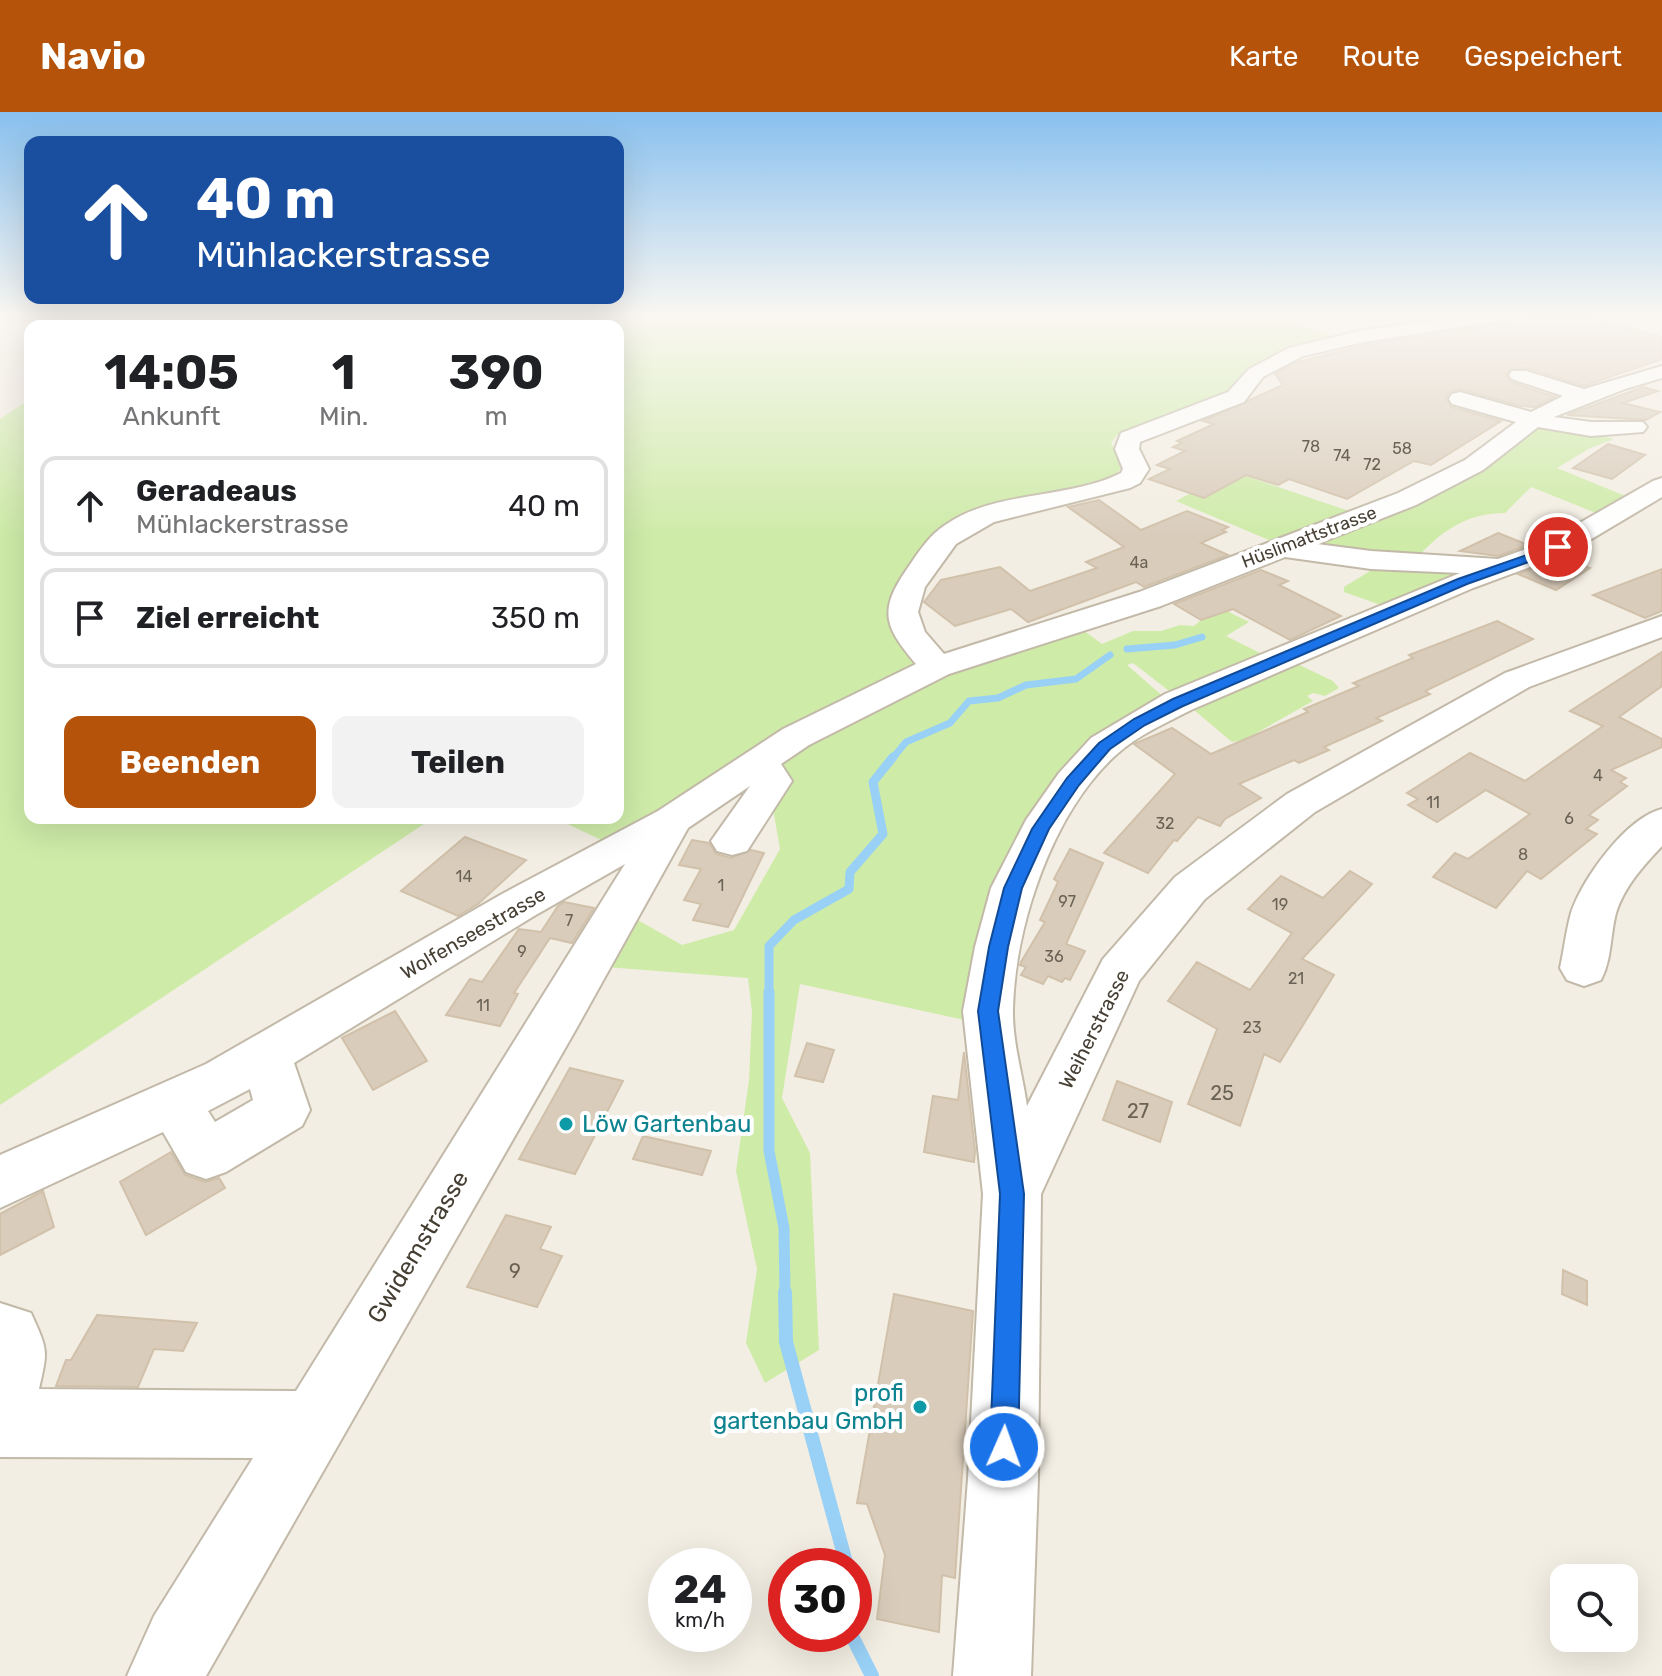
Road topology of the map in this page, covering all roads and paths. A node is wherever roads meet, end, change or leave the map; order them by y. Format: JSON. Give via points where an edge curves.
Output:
{"nodes":[{"id":1,"x":1242,"y":390,"type":"edge"},
{"id":2,"x":1565,"y":390,"type":"edge"},
{"id":3,"x":1599,"y":390,"type":"edge"},
{"id":4,"x":1582,"y":395,"type":"junction"},
{"id":5,"x":1460,"y":399,"type":"dead end"},
{"id":6,"x":1533,"y":420,"type":"junction"},
{"id":7,"x":1204,"y":422,"type":"dead end"},
{"id":8,"x":1168,"y":424,"type":"junction"},
{"id":9,"x":1635,"y":427,"type":"dead end"},
{"id":10,"x":1662,"y":486,"type":"edge"},
{"id":11,"x":1281,"y":548,"type":"junction"},
{"id":12,"x":1517,"y":560,"type":"junction"},
{"id":13,"x":1662,"y":626,"type":"edge"},
{"id":14,"x":937,"y":667,"type":"junction"},
{"id":15,"x":766,"y":771,"type":"junction"},
{"id":16,"x":1662,"y":822,"type":"edge"},
{"id":17,"x":705,"y":833,"type":"junction"},
{"id":18,"x":1584,"y":968,"type":"dead end"},
{"id":19,"x":0,"y":1182,"type":"edge"},
{"id":20,"x":1012,"y":1194,"type":"junction"},
{"id":21,"x":0,"y":1335,"type":"edge"},
{"id":22,"x":0,"y":1412,"type":"edge"},
{"id":23,"x":0,"y":1423,"type":"edge"},
{"id":24,"x":311,"y":1425,"type":"junction"},
{"id":25,"x":166,"y":1676,"type":"edge"},
{"id":26,"x":992,"y":1676,"type":"edge"}],
"edges":[{"from":1,"to":8,"type":"street"},
{"from":2,"to":4,"type":"street"},
{"from":3,"to":4,"type":"street","name":"Hüslimattstrasse"},
{"from":4,"to":6,"type":"street","name":"Hüslimattstrasse"},
{"from":5,"to":6,"type":"street"},
{"from":6,"to":9,"type":"street","via":[[1603,430]]},
{"from":6,"to":11,"type":"street","name":"Hüslimattstrasse","via":[[1499,449],[1445,481]]},
{"from":7,"to":8,"type":"street"},
{"from":8,"to":14,"type":"street","via":[[1129,438],[1127,449],[1136,469],[1131,478],[1080,496],[990,513],[947,537],[905,593],[901,610],[909,633]]},
{"from":10,"to":12,"type":"street","via":[[1580,536]]},
{"from":11,"to":12,"type":"street","via":[[1371,560],[1492,565]]},
{"from":11,"to":14,"type":"street","name":"Hüslimattstrasse","via":[[1150,599]]},
{"from":12,"to":20,"type":"street","via":[[1178,702],[1104,746],[1073,781],[1041,829],[1013,888],[988,1011]]},
{"from":13,"to":20,"type":"street","name":"Weiherstrasse","via":[[1517,680],[1301,803],[1190,888],[1120,972]]},
{"from":14,"to":15,"type":"street","name":"Wolfenseestrasse","via":[[796,737]]},
{"from":15,"to":17,"type":"street","name":"Wolfenseestrasse"},
{"from":15,"to":17,"type":"street","name":"Gwidemstrasse"},
{"from":16,"to":18,"type":"street","via":[[1619,865],[1594,912]]},
{"from":17,"to":19,"type":"street","name":"Wolfenseestrasse","via":[[518,905],[266,1054],[283,1110],[206,1155],[173,1102]]},
{"from":17,"to":24,"type":"street","name":"Gwidemstrasse","via":[[566,1004]]},
{"from":20,"to":26,"type":"street","name":"Weiherstrasse"},
{"from":21,"to":22,"type":"street","via":[[8,1336],[15,1352]]},
{"from":23,"to":24,"type":"street"},
{"from":24,"to":25,"type":"street","name":"Gwidemstrasse"}]}
